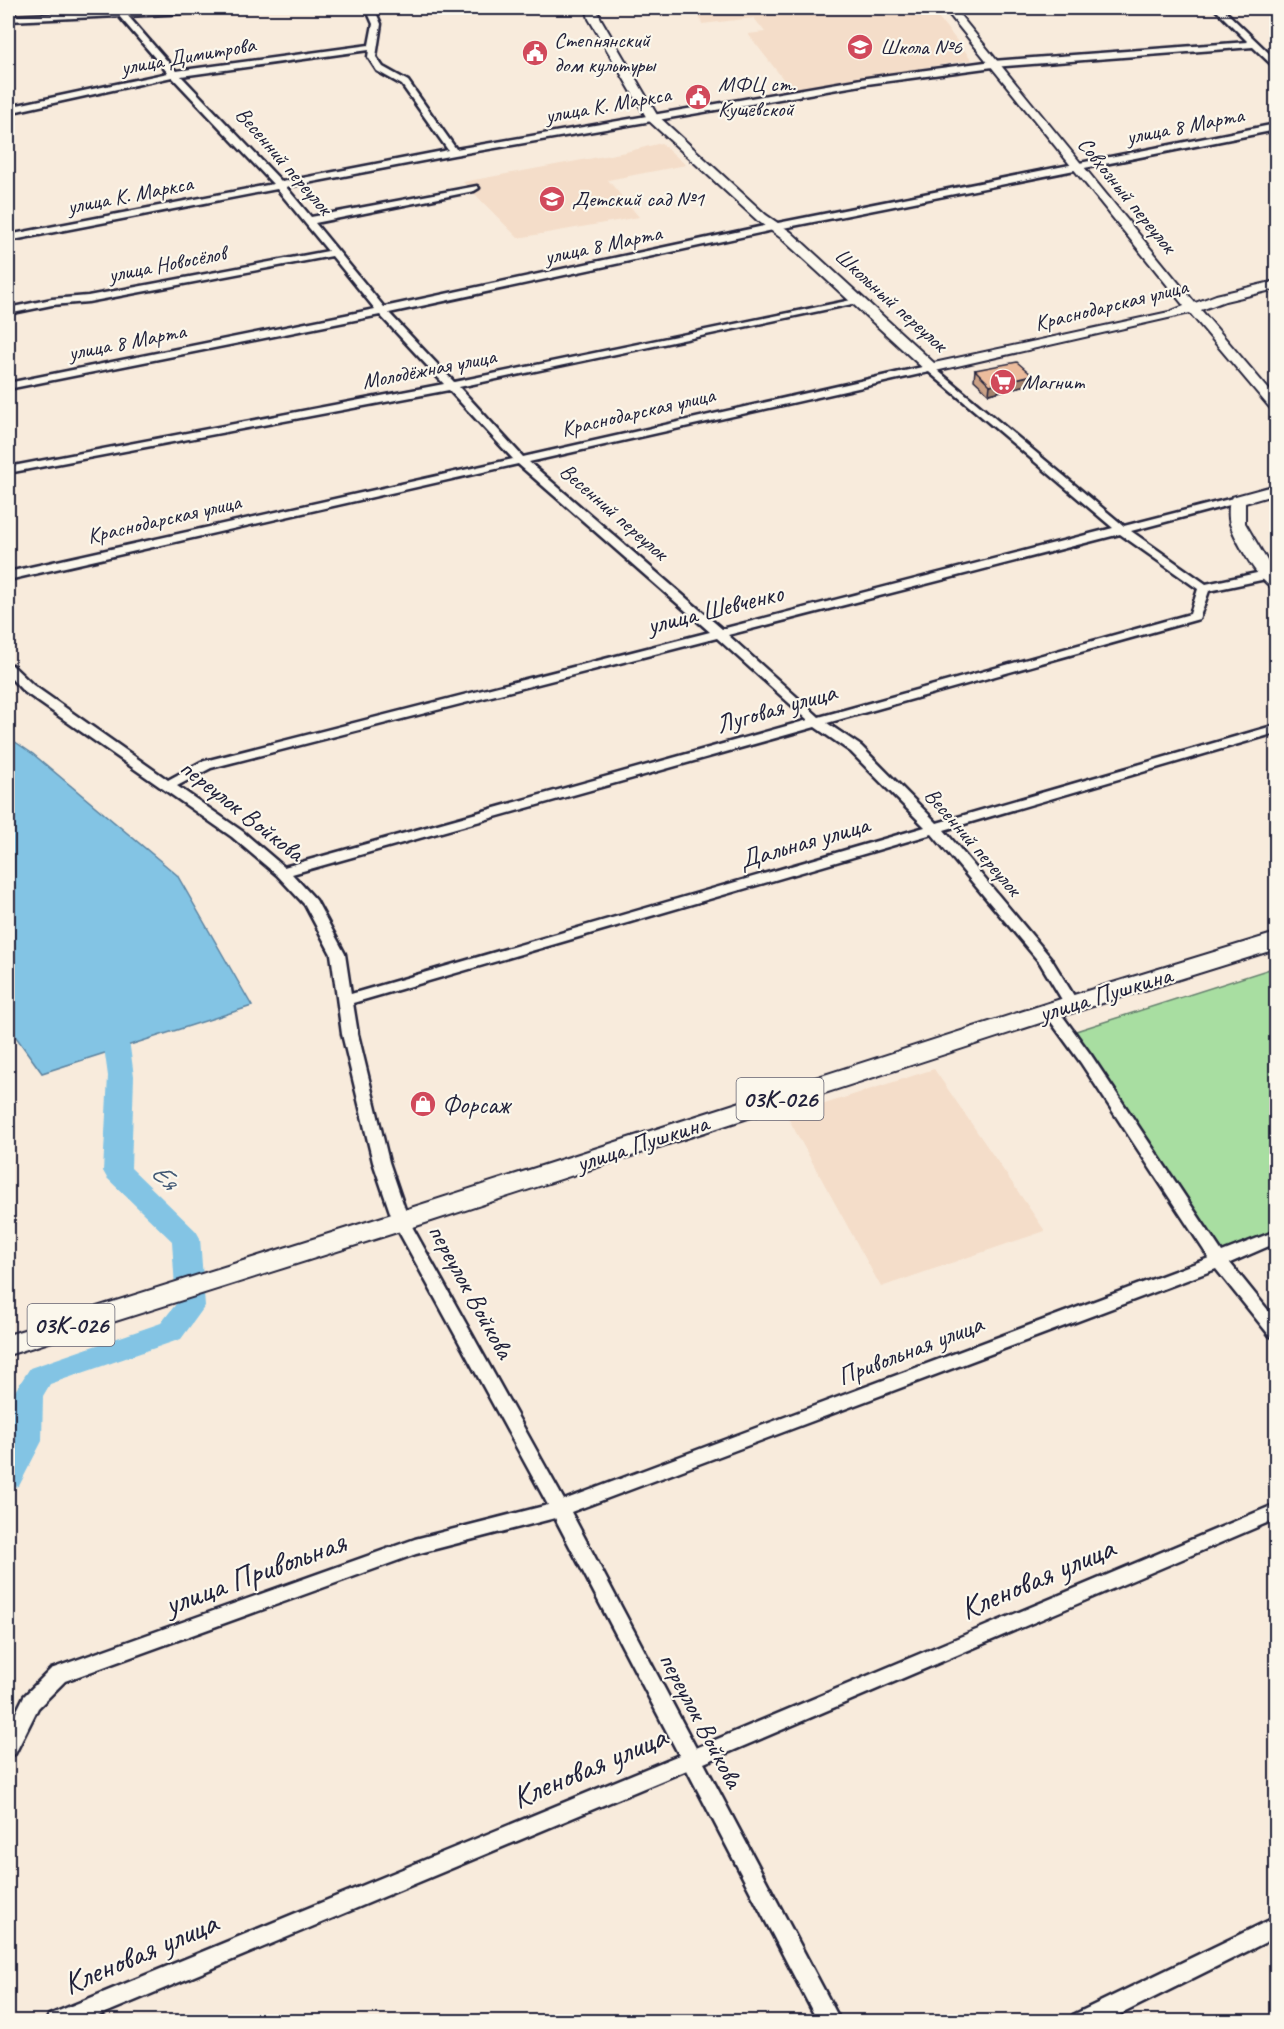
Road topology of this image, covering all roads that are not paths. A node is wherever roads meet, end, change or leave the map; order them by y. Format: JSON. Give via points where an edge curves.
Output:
{"nodes":[{"id":1,"x":227,"y":8,"type":"edge"},
{"id":2,"x":370,"y":8,"type":"edge"},
{"id":3,"x":591,"y":8,"type":"edge"},
{"id":4,"x":949,"y":8,"type":"edge"},
{"id":5,"x":1218,"y":8,"type":"edge"},
{"id":6,"x":122,"y":11,"type":"edge"},
{"id":7,"x":8,"y":19,"type":"edge"},
{"id":8,"x":1256,"y":45,"type":"junction"},
{"id":9,"x":375,"y":47,"type":"junction"},
{"id":10,"x":993,"y":64,"type":"junction"},
{"id":11,"x":1276,"y":64,"type":"edge"},
{"id":12,"x":174,"y":74,"type":"junction"},
{"id":13,"x":8,"y":110,"type":"edge"},
{"id":14,"x":652,"y":117,"type":"junction"},
{"id":15,"x":1276,"y":127,"type":"edge"},
{"id":16,"x":454,"y":152,"type":"junction"},
{"id":17,"x":1077,"y":168,"type":"junction"},
{"id":18,"x":280,"y":186,"type":"junction"},
{"id":19,"x":474,"y":188,"type":"dead end"},
{"id":20,"x":308,"y":221,"type":"junction"},
{"id":21,"x":773,"y":227,"type":"junction"},
{"id":22,"x":8,"y":238,"type":"edge"},
{"id":23,"x":333,"y":253,"type":"junction"},
{"id":24,"x":1276,"y":285,"type":"edge"},
{"id":25,"x":857,"y":300,"type":"junction"},
{"id":26,"x":1192,"y":308,"type":"junction"},
{"id":27,"x":8,"y":310,"type":"edge"},
{"id":28,"x":382,"y":312,"type":"junction"},
{"id":29,"x":931,"y":368,"type":"junction"},
{"id":30,"x":8,"y":386,"type":"edge"},
{"id":31,"x":450,"y":386,"type":"junction"},
{"id":32,"x":1276,"y":406,"type":"edge"},
{"id":33,"x":520,"y":460,"type":"junction"},
{"id":34,"x":8,"y":470,"type":"edge"},
{"id":35,"x":1276,"y":490,"type":"edge"},
{"id":36,"x":1237,"y":500,"type":"junction"},
{"id":37,"x":1122,"y":530,"type":"junction"},
{"id":38,"x":8,"y":576,"type":"edge"},
{"id":39,"x":1271,"y":580,"type":"edge"},
{"id":40,"x":1204,"y":588,"type":"junction"},
{"id":41,"x":719,"y":633,"type":"junction"},
{"id":42,"x":8,"y":668,"type":"edge"},
{"id":43,"x":817,"y":722,"type":"junction"},
{"id":44,"x":1276,"y":729,"type":"edge"},
{"id":45,"x":168,"y":785,"type":"junction"},
{"id":46,"x":935,"y":829,"type":"junction"},
{"id":47,"x":282,"y":872,"type":"junction"},
{"id":48,"x":1276,"y":941,"type":"edge"},
{"id":49,"x":344,"y":1000,"type":"junction"},
{"id":50,"x":1062,"y":1008,"type":"junction"},
{"id":51,"x":401,"y":1221,"type":"junction"},
{"id":52,"x":1276,"y":1237,"type":"edge"},
{"id":53,"x":1219,"y":1262,"type":"junction"},
{"id":54,"x":1276,"y":1331,"type":"edge"},
{"id":55,"x":8,"y":1346,"type":"edge"},
{"id":56,"x":560,"y":1509,"type":"junction"},
{"id":57,"x":1276,"y":1511,"type":"edge"},
{"id":58,"x":8,"y":1748,"type":"edge"},
{"id":59,"x":691,"y":1759,"type":"junction"},
{"id":60,"x":1276,"y":1927,"type":"edge"},
{"id":61,"x":57,"y":2022,"type":"edge"},
{"id":62,"x":830,"y":2022,"type":"edge"},
{"id":63,"x":1081,"y":2022,"type":"edge"}],
"edges":[{"from":1,"to":6,"type":"street"},
{"from":2,"to":9,"type":"street","via":[[377,24]]},
{"from":3,"to":14,"type":"street","name":"Школьный переулок"},
{"from":4,"to":10,"type":"street","name":"Совхозный переулок"},
{"from":5,"to":8,"type":"street"},
{"from":6,"to":7,"type":"street"},
{"from":6,"to":12,"type":"street","name":"Весенний переулок"},
{"from":8,"to":10,"type":"street","name":"улица К. Маркса"},
{"from":8,"to":11,"type":"street"},
{"from":9,"to":12,"type":"street","name":"улица Димитрова"},
{"from":9,"to":16,"type":"street","via":[[372,57],[380,69],[405,83]]},
{"from":10,"to":14,"type":"street","name":"улица К. Маркса"},
{"from":10,"to":17,"type":"street","name":"Совхозный переулок"},
{"from":12,"to":13,"type":"street","name":"улица Димитрова"},
{"from":12,"to":18,"type":"street","name":"Весенний переулок"},
{"from":14,"to":16,"type":"street","name":"улица К. Маркса"},
{"from":14,"to":21,"type":"street","name":"Школьный переулок"},
{"from":15,"to":17,"type":"street","name":"улица 8 Марта"},
{"from":16,"to":18,"type":"street","name":"улица К. Маркса"},
{"from":17,"to":21,"type":"street","name":"улица 8 Марта"},
{"from":17,"to":26,"type":"street","name":"Совхозный переулок"},
{"from":18,"to":20,"type":"street","name":"Весенний переулок"},
{"from":18,"to":22,"type":"street","name":"улица К. Маркса"},
{"from":19,"to":20,"type":"street"},
{"from":20,"to":23,"type":"street","name":"Весенний переулок"},
{"from":21,"to":25,"type":"street","name":"Школьный переулок"},
{"from":21,"to":28,"type":"street","name":"улица 8 Марта"},
{"from":23,"to":27,"type":"street","name":"улица Новосёлов"},
{"from":23,"to":28,"type":"street","name":"Весенний переулок"},
{"from":24,"to":26,"type":"street","name":"Краснодарская улица"},
{"from":25,"to":29,"type":"street","name":"Школьный переулок"},
{"from":25,"to":31,"type":"street","name":"Молодёжная улица"},
{"from":26,"to":29,"type":"street","name":"Краснодарская улица"},
{"from":26,"to":32,"type":"street","name":"Совхозный переулок"},
{"from":28,"to":30,"type":"street","name":"улица 8 Марта"},
{"from":28,"to":31,"type":"street","name":"Весенний переулок"},
{"from":29,"to":33,"type":"street","name":"Краснодарская улица"},
{"from":29,"to":37,"type":"street","name":"Школьный переулок"},
{"from":31,"to":33,"type":"street","name":"Весенний переулок"},
{"from":31,"to":34,"type":"street","name":"Молодёжная улица"},
{"from":33,"to":38,"type":"street","name":"Краснодарская улица"},
{"from":33,"to":41,"type":"street","name":"Весенний переулок"},
{"from":35,"to":36,"type":"street","name":"улица Шевченко"},
{"from":36,"to":37,"type":"street","name":"улица Шевченко"},
{"from":36,"to":39,"type":"street","via":[[1237,523]]},
{"from":37,"to":40,"type":"street","name":"Школьный переулок"},
{"from":37,"to":41,"type":"street","name":"улица Шевченко"},
{"from":39,"to":40,"type":"street"},
{"from":40,"to":43,"type":"street","name":"Луговая улица","via":[[1195,616]]},
{"from":41,"to":43,"type":"street","name":"Весенний переулок"},
{"from":41,"to":45,"type":"street","name":"улица Шевченко","via":[[206,765]]},
{"from":42,"to":45,"type":"street","name":"переулок Войкова","via":[[28,688]]},
{"from":43,"to":46,"type":"street","name":"Весенний переулок","via":[[856,749]]},
{"from":43,"to":47,"type":"street","name":"Луговая улица"},
{"from":44,"to":46,"type":"street","name":"Дальная улица"},
{"from":45,"to":47,"type":"street","name":"переулок Войкова"},
{"from":46,"to":49,"type":"street","name":"Дальная улица"},
{"from":46,"to":50,"type":"street","name":"Весенний переулок","via":[[1045,960]]},
{"from":47,"to":49,"type":"street","name":"переулок Войкова","via":[[311,903],[338,954]]},
{"from":48,"to":50,"type":"main road","name":"улица Пушкина","number":"03К-026"},
{"from":49,"to":51,"type":"street","name":"переулок Войкова","via":[[381,1161]]},
{"from":50,"to":51,"type":"main road","name":"улица Пушкина","number":"03К-026"},
{"from":50,"to":53,"type":"street","name":"Весенний переулок","via":[[1086,1059]]},
{"from":51,"to":55,"type":"main road","name":"улица Пушкина","number":"03К-026"},
{"from":51,"to":56,"type":"street","name":"переулок Войкова"},
{"from":52,"to":53,"type":"street","name":"Привольная улица"},
{"from":53,"to":54,"type":"street","name":"Весенний переулок"},
{"from":53,"to":56,"type":"street","name":"Привольная улица"},
{"from":56,"to":58,"type":"street","name":"улица Привольная","via":[[415,1547],[58,1675],[31,1702]]},
{"from":56,"to":59,"type":"street","name":"переулок Войкова"},
{"from":57,"to":59,"type":"street","name":"Кленовая улица"},
{"from":59,"to":61,"type":"street","name":"Кленовая улица"},
{"from":59,"to":62,"type":"street","name":"переулок Войкова"},
{"from":60,"to":63,"type":"street"}]}
